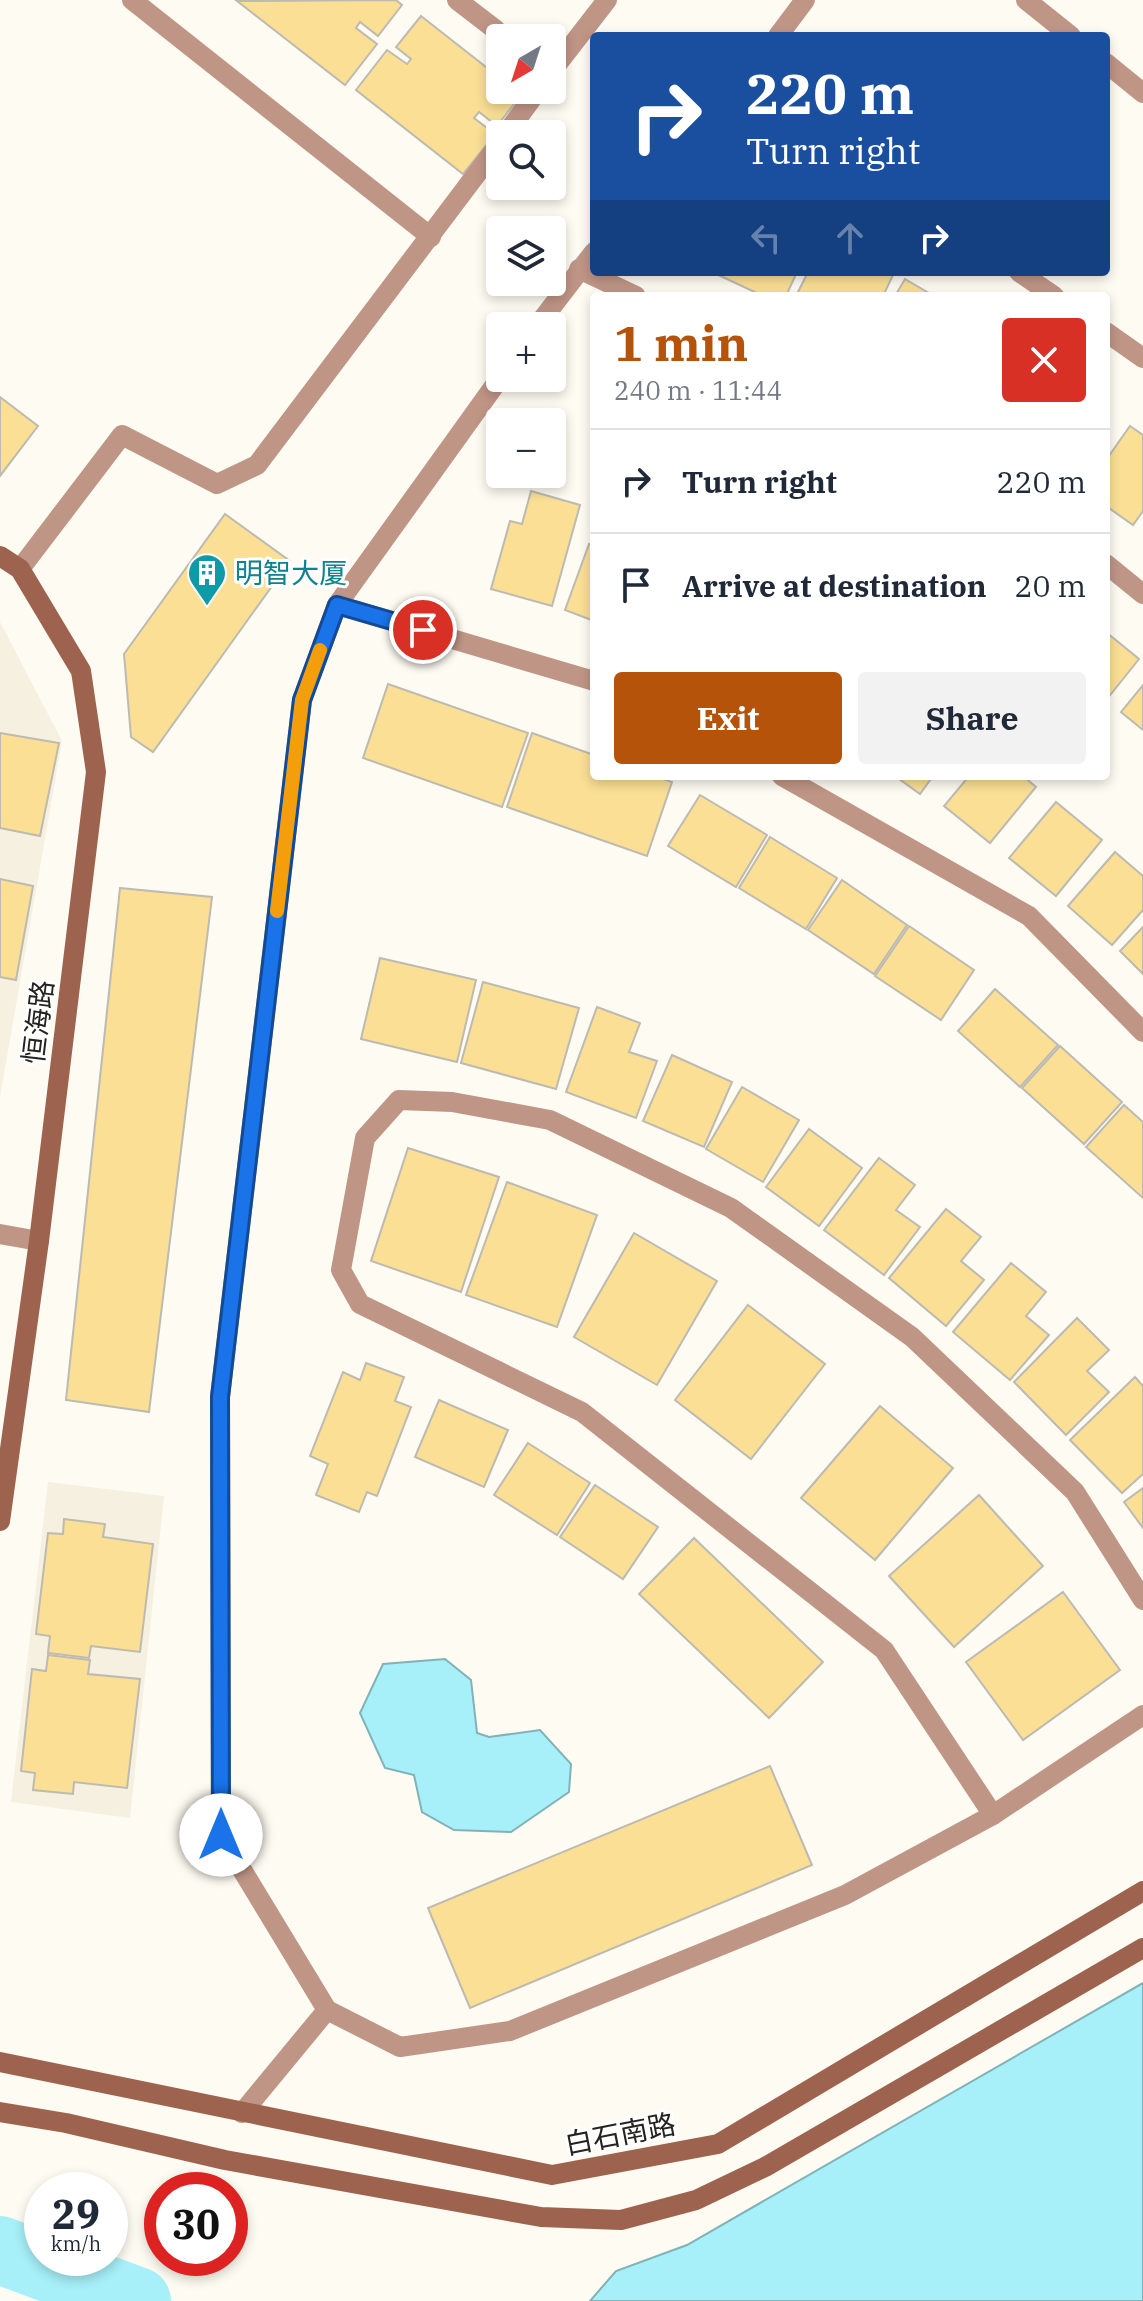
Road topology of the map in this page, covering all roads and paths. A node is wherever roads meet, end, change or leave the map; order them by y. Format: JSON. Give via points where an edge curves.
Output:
{"nodes":[{"id":1,"x":132,"y":0,"type":"edge"},
{"id":2,"x":457,"y":0,"type":"edge"},
{"id":3,"x":607,"y":0,"type":"edge"},
{"id":4,"x":805,"y":0,"type":"edge"},
{"id":5,"x":1026,"y":0,"type":"edge"},
{"id":6,"x":488,"y":24,"type":"edge"},
{"id":7,"x":781,"y":32,"type":"edge"},
{"id":8,"x":1066,"y":32,"type":"edge"},
{"id":9,"x":566,"y":53,"type":"edge"},
{"id":10,"x":1110,"y":66,"type":"edge"},
{"id":11,"x":1143,"y":93,"type":"edge"},
{"id":12,"x":486,"y":162,"type":"edge"},
{"id":13,"x":431,"y":237,"type":"junction"},
{"id":14,"x":590,"y":257,"type":"edge"},
{"id":15,"x":579,"y":269,"type":"junction"},
{"id":16,"x":590,"y":274,"type":"edge"},
{"id":17,"x":594,"y":276,"type":"edge"},
{"id":18,"x":1025,"y":276,"type":"edge"},
{"id":19,"x":628,"y":292,"type":"edge"},
{"id":20,"x":1048,"y":292,"type":"edge"},
{"id":21,"x":547,"y":312,"type":"edge"},
{"id":22,"x":1110,"y":335,"type":"edge"},
{"id":23,"x":1143,"y":358,"type":"edge"},
{"id":24,"x":490,"y":392,"type":"edge"},
{"id":25,"x":0,"y":556,"type":"edge"},
{"id":26,"x":1110,"y":567,"type":"edge"},
{"id":27,"x":20,"y":569,"type":"junction"},
{"id":28,"x":1143,"y":594,"type":"edge"},
{"id":29,"x":337,"y":605,"type":"junction"},
{"id":30,"x":590,"y":680,"type":"edge"},
{"id":31,"x":789,"y":780,"type":"edge"},
{"id":32,"x":1143,"y":1032,"type":"edge"},
{"id":33,"x":0,"y":1234,"type":"edge"},
{"id":34,"x":39,"y":1241,"type":"junction"},
{"id":35,"x":0,"y":1521,"type":"edge"},
{"id":36,"x":1143,"y":1600,"type":"edge"},
{"id":37,"x":1143,"y":1715,"type":"edge"},
{"id":38,"x":993,"y":1815,"type":"junction"},
{"id":39,"x":1143,"y":1891,"type":"edge"},
{"id":40,"x":1143,"y":1948,"type":"edge"},
{"id":41,"x":327,"y":2010,"type":"junction"},
{"id":42,"x":0,"y":2062,"type":"edge"},
{"id":43,"x":0,"y":2112,"type":"edge"},
{"id":44,"x":242,"y":2113,"type":"junction"}],
"edges":[{"from":1,"to":13,"type":"street"},
{"from":2,"to":6,"type":"street"},
{"from":3,"to":9,"type":"street"},
{"from":4,"to":7,"type":"street"},
{"from":5,"to":8,"type":"street"},
{"from":10,"to":11,"type":"street"},
{"from":12,"to":13,"type":"street"},
{"from":13,"to":27,"type":"street","via":[[257,465],[217,484],[122,435]]},
{"from":14,"to":15,"type":"street"},
{"from":15,"to":16,"type":"street"},
{"from":15,"to":21,"type":"street"},
{"from":17,"to":19,"type":"street"},
{"from":18,"to":20,"type":"street"},
{"from":22,"to":23,"type":"street"},
{"from":24,"to":29,"type":"street"},
{"from":25,"to":27,"type":"main road","name":"恒海路"},
{"from":26,"to":28,"type":"street"},
{"from":27,"to":34,"type":"main road","name":"恒海路","via":[[81,671],[96,772]]},
{"from":29,"to":30,"type":"street"},
{"from":29,"to":41,"type":"street","via":[[302,700],[220,1397],[221,1835]]},
{"from":31,"to":32,"type":"street","via":[[1029,916]]},
{"from":33,"to":34,"type":"street"},
{"from":34,"to":35,"type":"main road","name":"恒海路"},
{"from":36,"to":38,"type":"street","via":[[1075,1492],[912,1337],[731,1208],[550,1120],[452,1102],[399,1100],[365,1138],[341,1270],[360,1304],[582,1412],[884,1650]]},
{"from":37,"to":38,"type":"street"},
{"from":38,"to":41,"type":"street","via":[[845,1895],[510,2031],[400,2047]]},
{"from":39,"to":44,"type":"main road","name":"白石南路","via":[[718,2144],[552,2175]]},
{"from":40,"to":43,"type":"main road","via":[[765,2167],[696,2200],[621,2220],[541,2217],[225,2160]]},
{"from":41,"to":44,"type":"street"},
{"from":42,"to":44,"type":"main road","name":"白石南路"}]}
